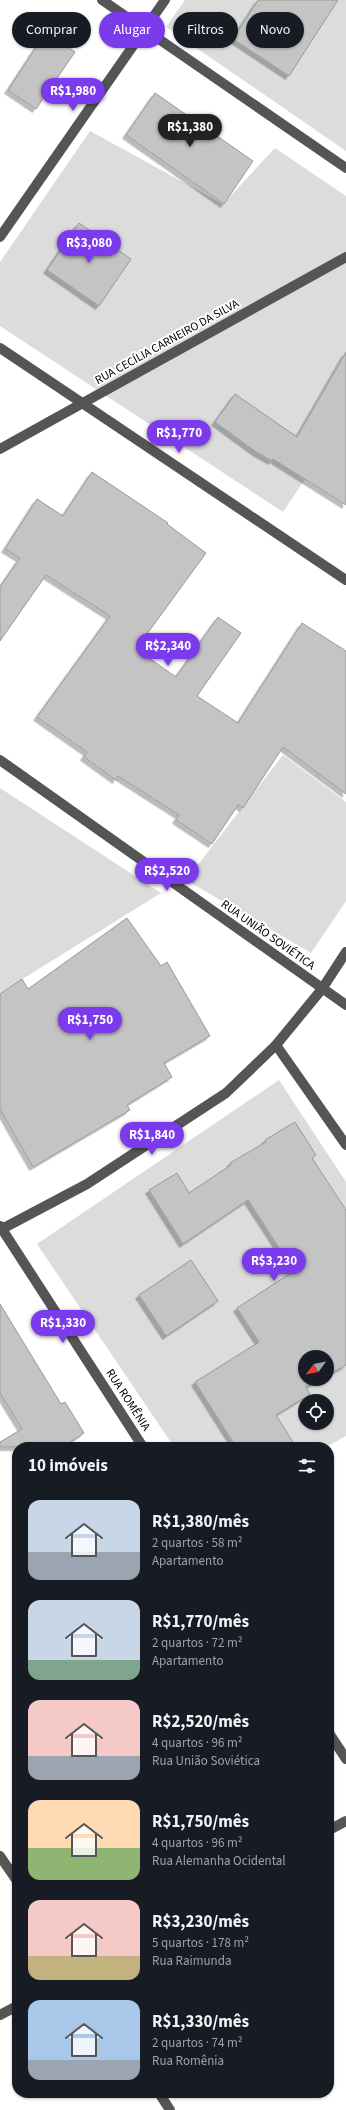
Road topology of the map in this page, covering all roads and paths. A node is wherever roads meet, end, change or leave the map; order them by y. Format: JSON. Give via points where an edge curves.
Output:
{"nodes":[{"id":1,"x":102,"y":0,"type":"edge"},
{"id":2,"x":165,"y":0,"type":"edge"},
{"id":3,"x":119,"y":12,"type":"edge"},
{"id":4,"x":157,"y":12,"type":"edge"},
{"id":5,"x":165,"y":44,"type":"edge"},
{"id":6,"x":131,"y":48,"type":"edge"},
{"id":7,"x":346,"y":168,"type":"edge"},
{"id":8,"x":0,"y":237,"type":"edge"},
{"id":9,"x":346,"y":257,"type":"edge"},
{"id":10,"x":0,"y":348,"type":"edge"},
{"id":11,"x":83,"y":403,"type":"junction"},
{"id":12,"x":0,"y":449,"type":"edge"},
{"id":13,"x":346,"y":580,"type":"edge"},
{"id":14,"x":0,"y":760,"type":"edge"},
{"id":15,"x":346,"y":952,"type":"edge"},
{"id":16,"x":322,"y":989,"type":"junction"},
{"id":17,"x":346,"y":1006,"type":"edge"},
{"id":18,"x":276,"y":1045,"type":"junction"},
{"id":19,"x":346,"y":1144,"type":"edge"},
{"id":20,"x":1,"y":1228,"type":"edge"},
{"id":21,"x":140,"y":1442,"type":"edge"},
{"id":22,"x":334,"y":1741,"type":"edge"},
{"id":23,"x":346,"y":1759,"type":"edge"},
{"id":24,"x":346,"y":1821,"type":"edge"},
{"id":25,"x":334,"y":1827,"type":"edge"},
{"id":26,"x":0,"y":1856,"type":"edge"},
{"id":27,"x":12,"y":1874,"type":"edge"},
{"id":28,"x":12,"y":2009,"type":"edge"},
{"id":29,"x":0,"y":2016,"type":"edge"},
{"id":30,"x":162,"y":2098,"type":"edge"},
{"id":31,"x":170,"y":2110,"type":"edge"}],
"edges":[{"from":1,"to":3,"type":"street"},
{"from":2,"to":4,"type":"street"},
{"from":5,"to":7,"type":"street"},
{"from":6,"to":8,"type":"street"},
{"from":9,"to":11,"type":"street","name":"RUA CECÍLIA CARNEIRO DA SILVA"},
{"from":10,"to":11,"type":"street"},
{"from":11,"to":12,"type":"street","name":"RUA CECÍLIA CARNEIRO DA SILVA"},
{"from":11,"to":13,"type":"street"},
{"from":14,"to":16,"type":"street","name":"RUA UNIÃO SOVIÉTICA"},
{"from":15,"to":16,"type":"street"},
{"from":16,"to":17,"type":"street","name":"RUA UNIÃO SOVIÉTICA"},
{"from":16,"to":18,"type":"street"},
{"from":18,"to":19,"type":"street"},
{"from":18,"to":20,"type":"street","via":[[220,1098],[87,1184]]},
{"from":20,"to":21,"type":"street","name":"RUA ROMÊNIA"},
{"from":22,"to":23,"type":"street"},
{"from":24,"to":25,"type":"street"},
{"from":26,"to":27,"type":"street"},
{"from":28,"to":29,"type":"street"},
{"from":30,"to":31,"type":"street"}]}
